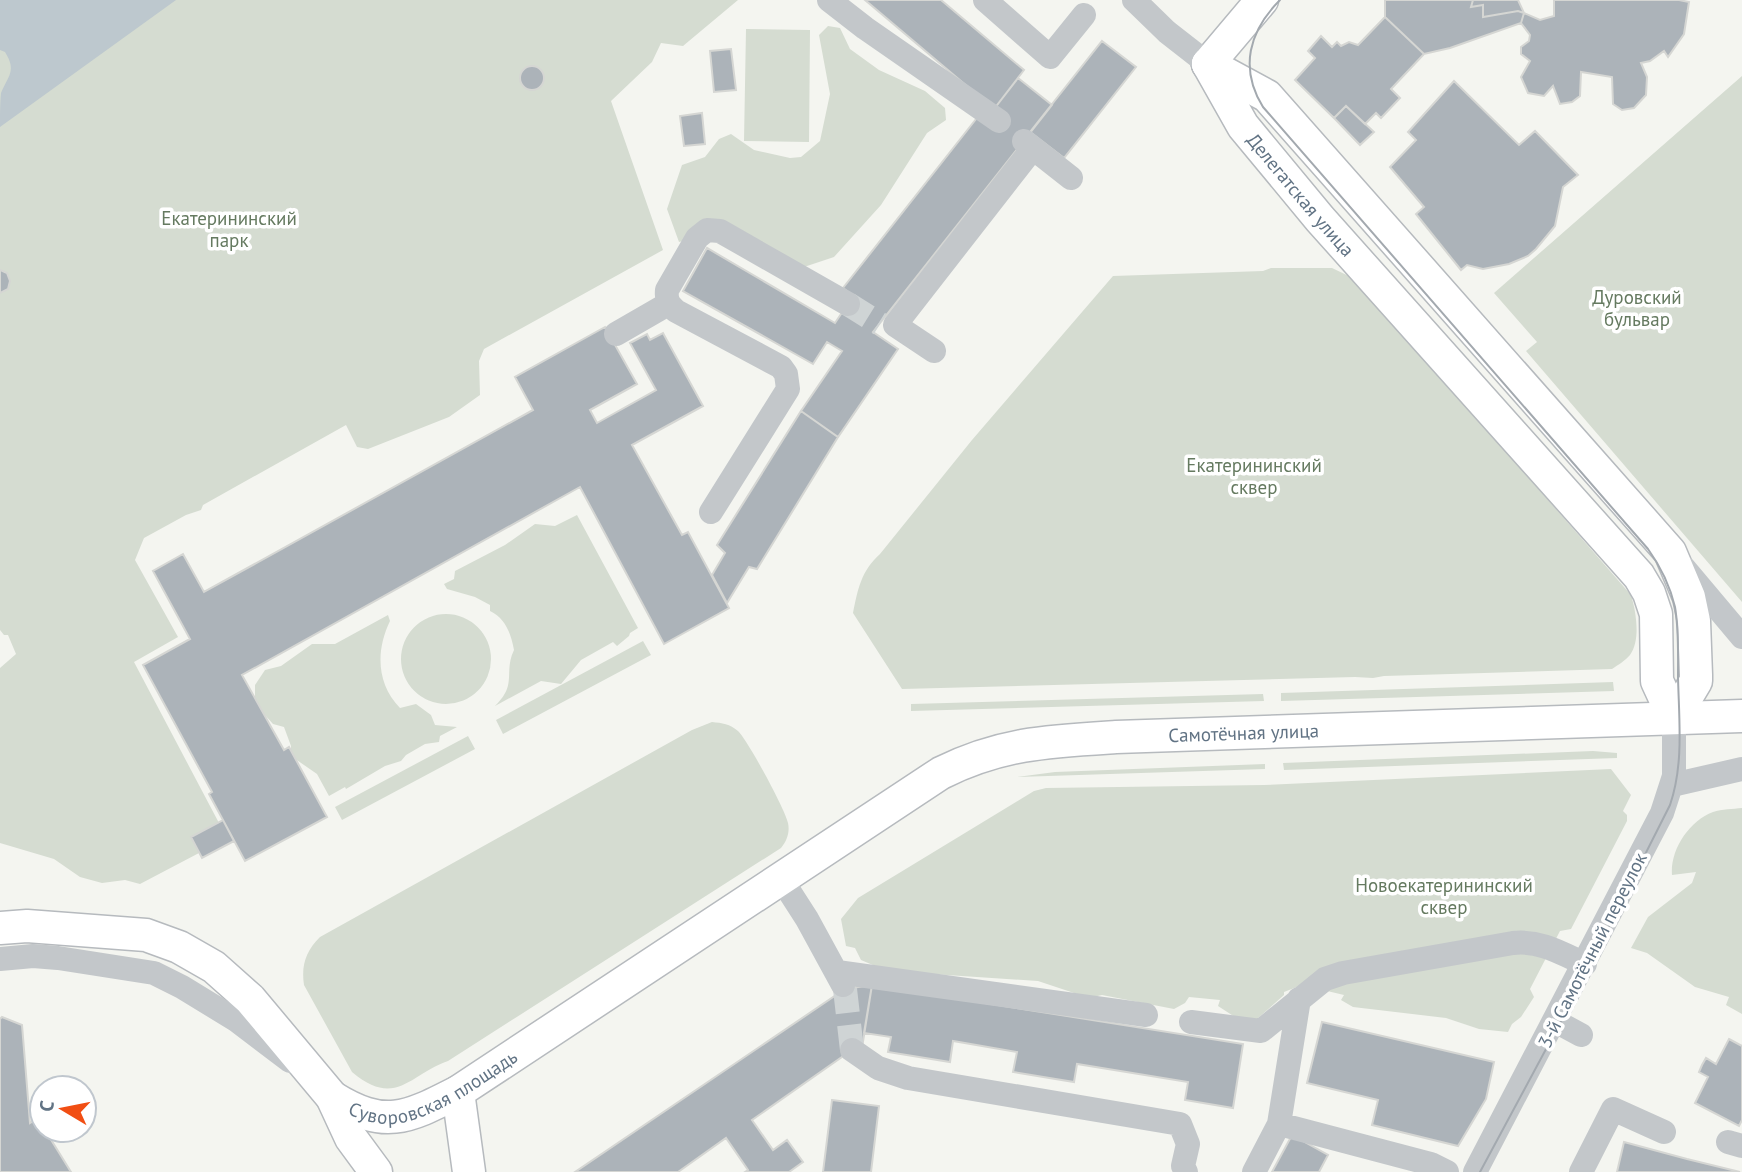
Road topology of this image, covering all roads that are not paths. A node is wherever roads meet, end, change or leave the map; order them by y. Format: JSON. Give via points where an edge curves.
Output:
{"nodes":[{"id":1,"x":829,"y":0,"type":"edge"},
{"id":2,"x":985,"y":0,"type":"edge"},
{"id":3,"x":1134,"y":0,"type":"edge"},
{"id":4,"x":1262,"y":0,"type":"edge"},
{"id":5,"x":1084,"y":15,"type":"dead end"},
{"id":6,"x":1208,"y":64,"type":"junction"},
{"id":7,"x":999,"y":121,"type":"dead end"},
{"id":8,"x":1071,"y":178,"type":"dead end"},
{"id":9,"x":668,"y":304,"type":"junction"},
{"id":10,"x":848,"y":304,"type":"tunnel mouth"},
{"id":11,"x":880,"y":324,"type":"tunnel mouth"},
{"id":12,"x":616,"y":334,"type":"dead end"},
{"id":13,"x":711,"y":512,"type":"dead end"},
{"id":14,"x":1670,"y":552,"type":"junction"},
{"id":15,"x":1742,"y":637,"type":"edge"},
{"id":16,"x":1742,"y":716,"type":"edge"},
{"id":17,"x":1674,"y":718,"type":"junction"},
{"id":18,"x":1742,"y":769,"type":"edge"},
{"id":19,"x":1672,"y":785,"type":"junction"},
{"id":20,"x":780,"y":877,"type":"junction"},
{"id":21,"x":20,"y":937,"type":"edge"},
{"id":22,"x":0,"y":959,"type":"edge"},
{"id":23,"x":1585,"y":964,"type":"junction"},
{"id":24,"x":1299,"y":999,"type":"junction"},
{"id":25,"x":1146,"y":1015,"type":"dead end"},
{"id":26,"x":1555,"y":1021,"type":"junction"},
{"id":27,"x":1191,"y":1022,"type":"dead end"},
{"id":28,"x":1581,"y":1035,"type":"dead end"},
{"id":29,"x":852,"y":1049,"type":"dead end"},
{"id":30,"x":458,"y":1092,"type":"junction"},
{"id":31,"x":332,"y":1097,"type":"junction"},
{"id":32,"x":1279,"y":1124,"type":"junction"},
{"id":33,"x":1664,"y":1132,"type":"dead end"},
{"id":34,"x":1178,"y":1171,"type":"edge"},
{"id":35,"x":376,"y":1172,"type":"edge"},
{"id":36,"x":469,"y":1172,"type":"edge"},
{"id":37,"x":1254,"y":1172,"type":"edge"},
{"id":38,"x":1447,"y":1172,"type":"edge"},
{"id":39,"x":1475,"y":1172,"type":"edge"},
{"id":40,"x":1581,"y":1172,"type":"edge"}],
"edges":[{"from":1,"to":7,"type":"street"},
{"from":2,"to":5,"type":"street","via":[[1050,57]]},
{"from":3,"to":6,"type":"street"},
{"from":4,"to":6,"type":"main road"},
{"from":6,"to":14,"type":"main road","name":"Делегатская улица","via":[[1268,96]]},
{"from":6,"to":17,"type":"main road","name":"Делегатская улица","via":[[1243,126],[1320,219],[1639,576],[1656,614],[1657,681]]},
{"from":8,"to":11,"type":"street","via":[[1029,144],[895,325],[925,350]]},
{"from":9,"to":10,"type":"street","via":[[667,290],[697,238],[714,229]]},
{"from":9,"to":12,"type":"street"},
{"from":9,"to":13,"type":"street","via":[[781,367],[788,382],[788,389]]},
{"from":14,"to":15,"type":"street","name":"Делегатская улица"},
{"from":14,"to":17,"type":"main road","name":"Делегатская улица","via":[[1689,597],[1696,675]]},
{"from":16,"to":17,"type":"main road","name":"Самотёчная улица"},
{"from":17,"to":19,"type":"street","name":"3-й Самотёчный переулок"},
{"from":17,"to":20,"type":"main road","name":"Самотёчная улица","via":[[1116,737],[1008,748],[941,773]]},
{"from":18,"to":19,"type":"street"},
{"from":19,"to":23,"type":"street","name":"3-й Самотёчный переулок"},
{"from":20,"to":25,"type":"street","via":[[841,980]]},
{"from":20,"to":30,"type":"main road","name":"Суворовская площадь"},
{"from":21,"to":22,"type":"street","name":"Суворовская площадь"},
{"from":21,"to":31,"type":"street","name":"Суворовская площадь","via":[[169,980],[236,1020]]},
{"from":21,"to":31,"type":"main road","via":[[146,935],[179,947],[215,967],[250,999]]},
{"from":23,"to":24,"type":"street","via":[[1527,941],[1343,973],[1325,979]]},
{"from":23,"to":26,"type":"street","name":"3-й Самотёчный переулок"},
{"from":24,"to":27,"type":"street","via":[[1261,1031]]},
{"from":24,"to":32,"type":"street"},
{"from":26,"to":28,"type":"street"},
{"from":26,"to":39,"type":"street","name":"3-й Самотёчный переулок"},
{"from":29,"to":34,"type":"street","via":[[878,1068],[908,1079],[1180,1124],[1188,1144]]},
{"from":30,"to":31,"type":"main road","name":"Суворовская площадь","via":[[396,1118],[360,1113]]},
{"from":30,"to":36,"type":"main road"},
{"from":31,"to":35,"type":"main road","via":[[351,1138]]},
{"from":32,"to":37,"type":"street"},
{"from":32,"to":38,"type":"street"},
{"from":33,"to":40,"type":"street","via":[[1613,1109]]}]}
